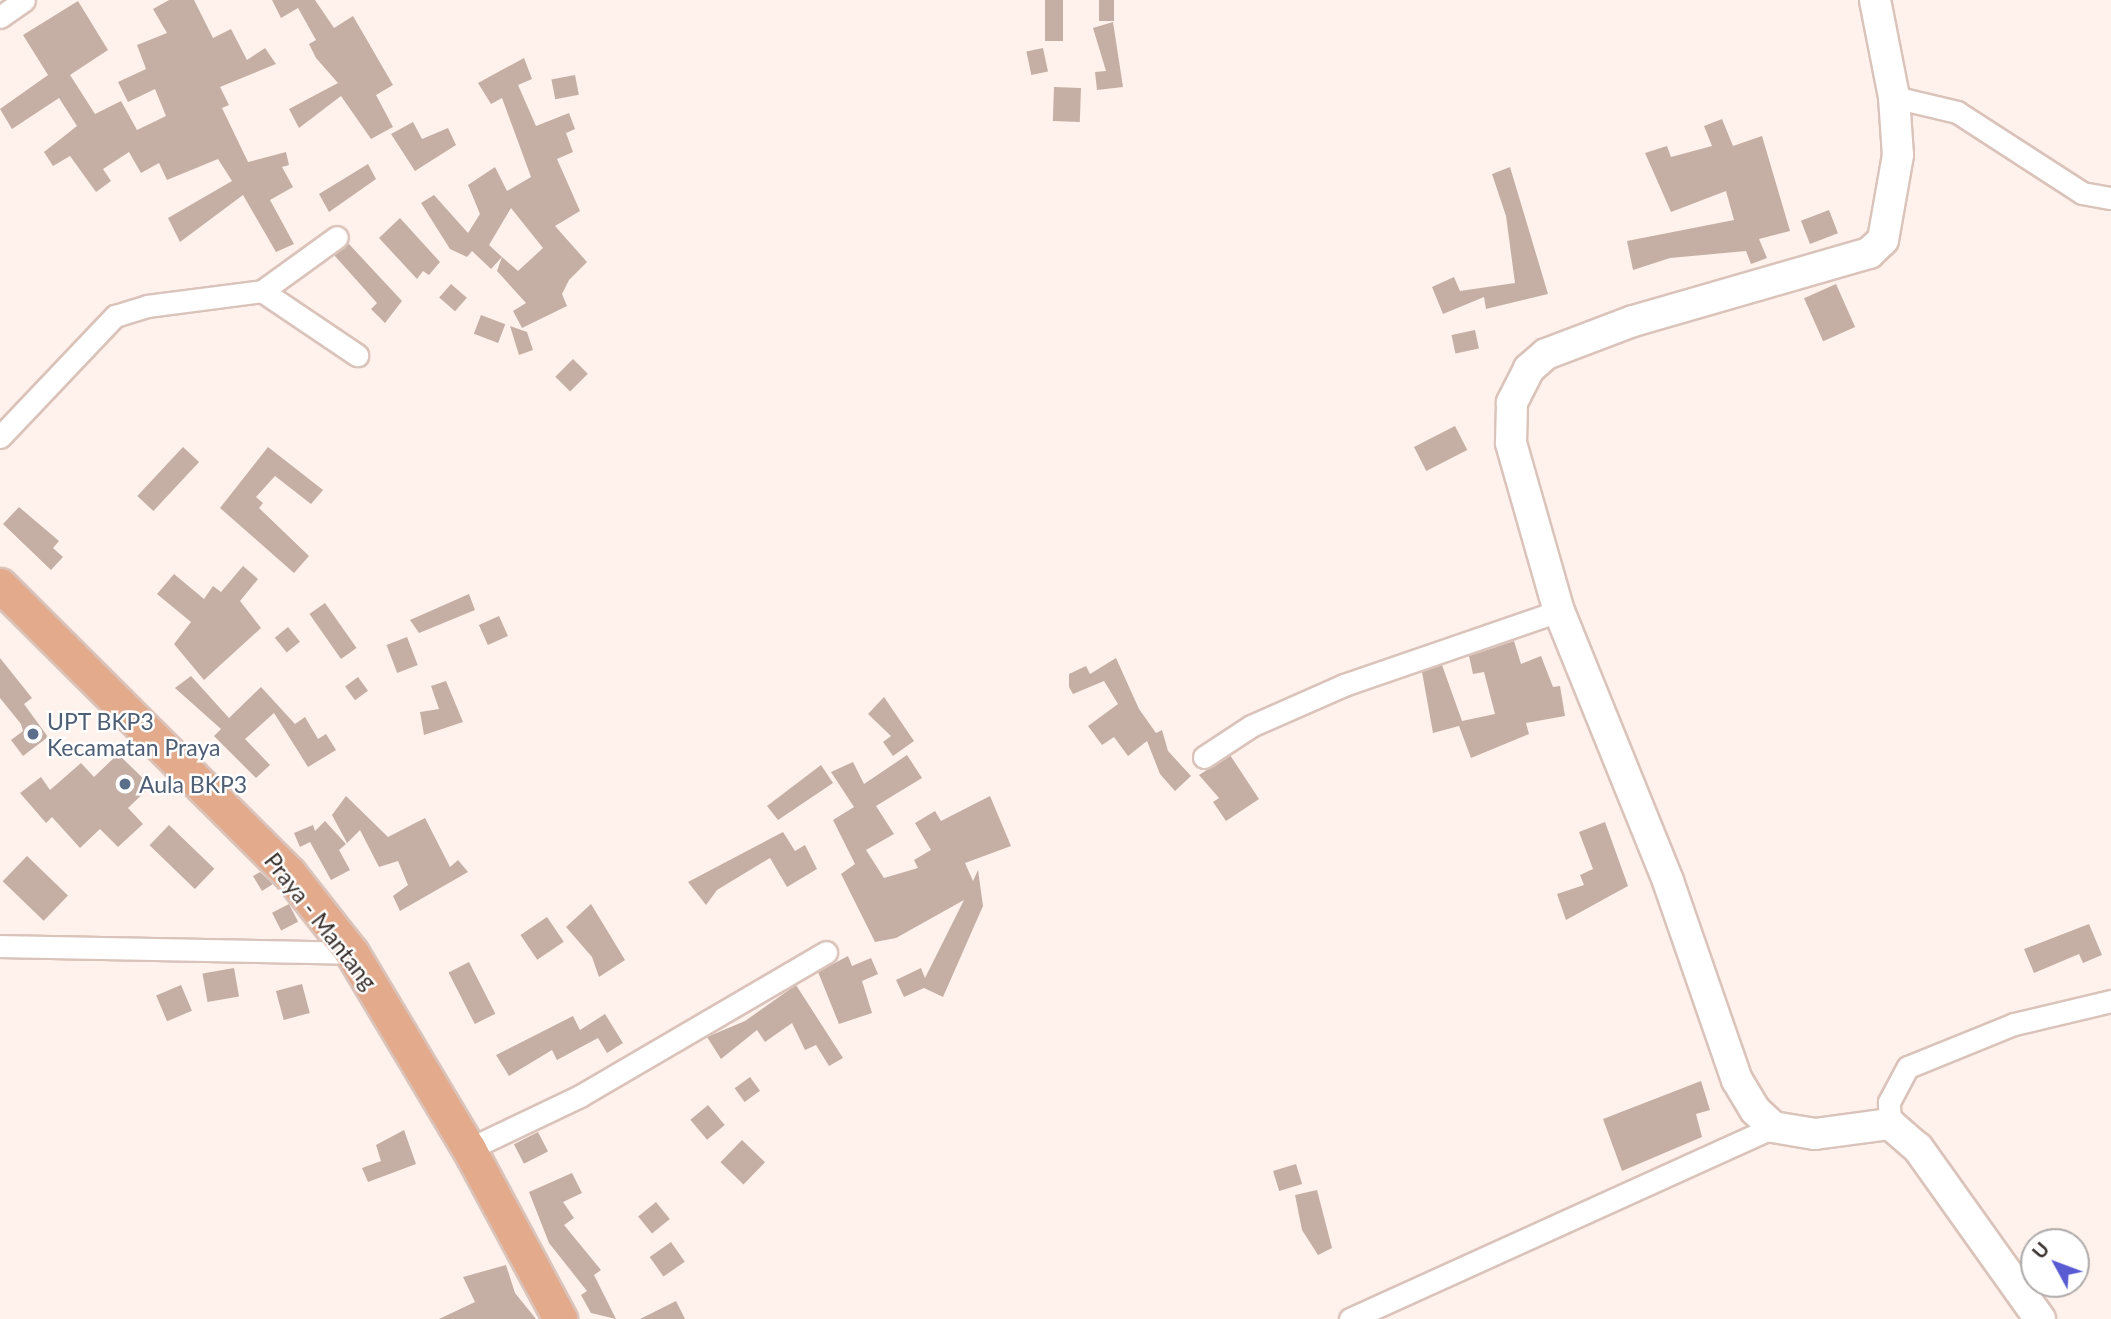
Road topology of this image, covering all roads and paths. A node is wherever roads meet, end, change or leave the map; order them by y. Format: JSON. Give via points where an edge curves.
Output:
{"nodes":[{"id":1,"x":24,"y":0,"type":"edge"},
{"id":2,"x":1880,"y":1,"type":"edge"},
{"id":3,"x":0,"y":17,"type":"edge"},
{"id":4,"x":1894,"y":97,"type":"junction"},
{"id":5,"x":2111,"y":198,"type":"edge"},
{"id":6,"x":337,"y":237,"type":"dead end"},
{"id":7,"x":262,"y":291,"type":"junction"},
{"id":8,"x":357,"y":355,"type":"dead end"},
{"id":9,"x":0,"y":437,"type":"edge"},
{"id":10,"x":0,"y":585,"type":"edge"},
{"id":11,"x":1559,"y":611,"type":"junction"},
{"id":12,"x":1204,"y":757,"type":"dead end"},
{"id":13,"x":0,"y":946,"type":"edge"},
{"id":14,"x":826,"y":952,"type":"dead end"},
{"id":15,"x":352,"y":953,"type":"junction"},
{"id":16,"x":2111,"y":1001,"type":"edge"},
{"id":17,"x":1890,"y":1124,"type":"junction"},
{"id":18,"x":1773,"y":1127,"type":"junction"},
{"id":19,"x":469,"y":1149,"type":"junction"},
{"id":20,"x":560,"y":1319,"type":"edge"},
{"id":21,"x":1350,"y":1319,"type":"edge"},
{"id":22,"x":2040,"y":1319,"type":"edge"}],
"edges":[{"from":1,"to":3,"type":"street"},
{"from":2,"to":4,"type":"street"},
{"from":4,"to":5,"type":"street","via":[[1957,112],[2082,193]]},
{"from":4,"to":11,"type":"street","via":[[1894,201],[1886,233],[1869,253],[1633,321],[1546,354],[1529,369],[1512,403],[1511,443]]},
{"from":6,"to":7,"type":"street"},
{"from":7,"to":8,"type":"street"},
{"from":7,"to":9,"type":"street","via":[[147,306],[115,316]]},
{"from":10,"to":15,"type":"main road","name":"Praya - Mantang","via":[[289,873]]},
{"from":11,"to":12,"type":"street","via":[[1344,685],[1251,726]]},
{"from":11,"to":18,"type":"street","via":[[1668,881],[1737,1080]]},
{"from":13,"to":15,"type":"street"},
{"from":14,"to":19,"type":"street","via":[[580,1096]]},
{"from":15,"to":19,"type":"main road","name":"Praya - Mantang"},
{"from":16,"to":17,"type":"street","via":[[2014,1024],[1908,1067],[1889,1102]]},
{"from":17,"to":18,"type":"street","via":[[1815,1134]]},
{"from":17,"to":22,"type":"street","via":[[1918,1148]]},
{"from":18,"to":21,"type":"street"},
{"from":19,"to":20,"type":"main road","name":"Praya - Mantang"}]}
